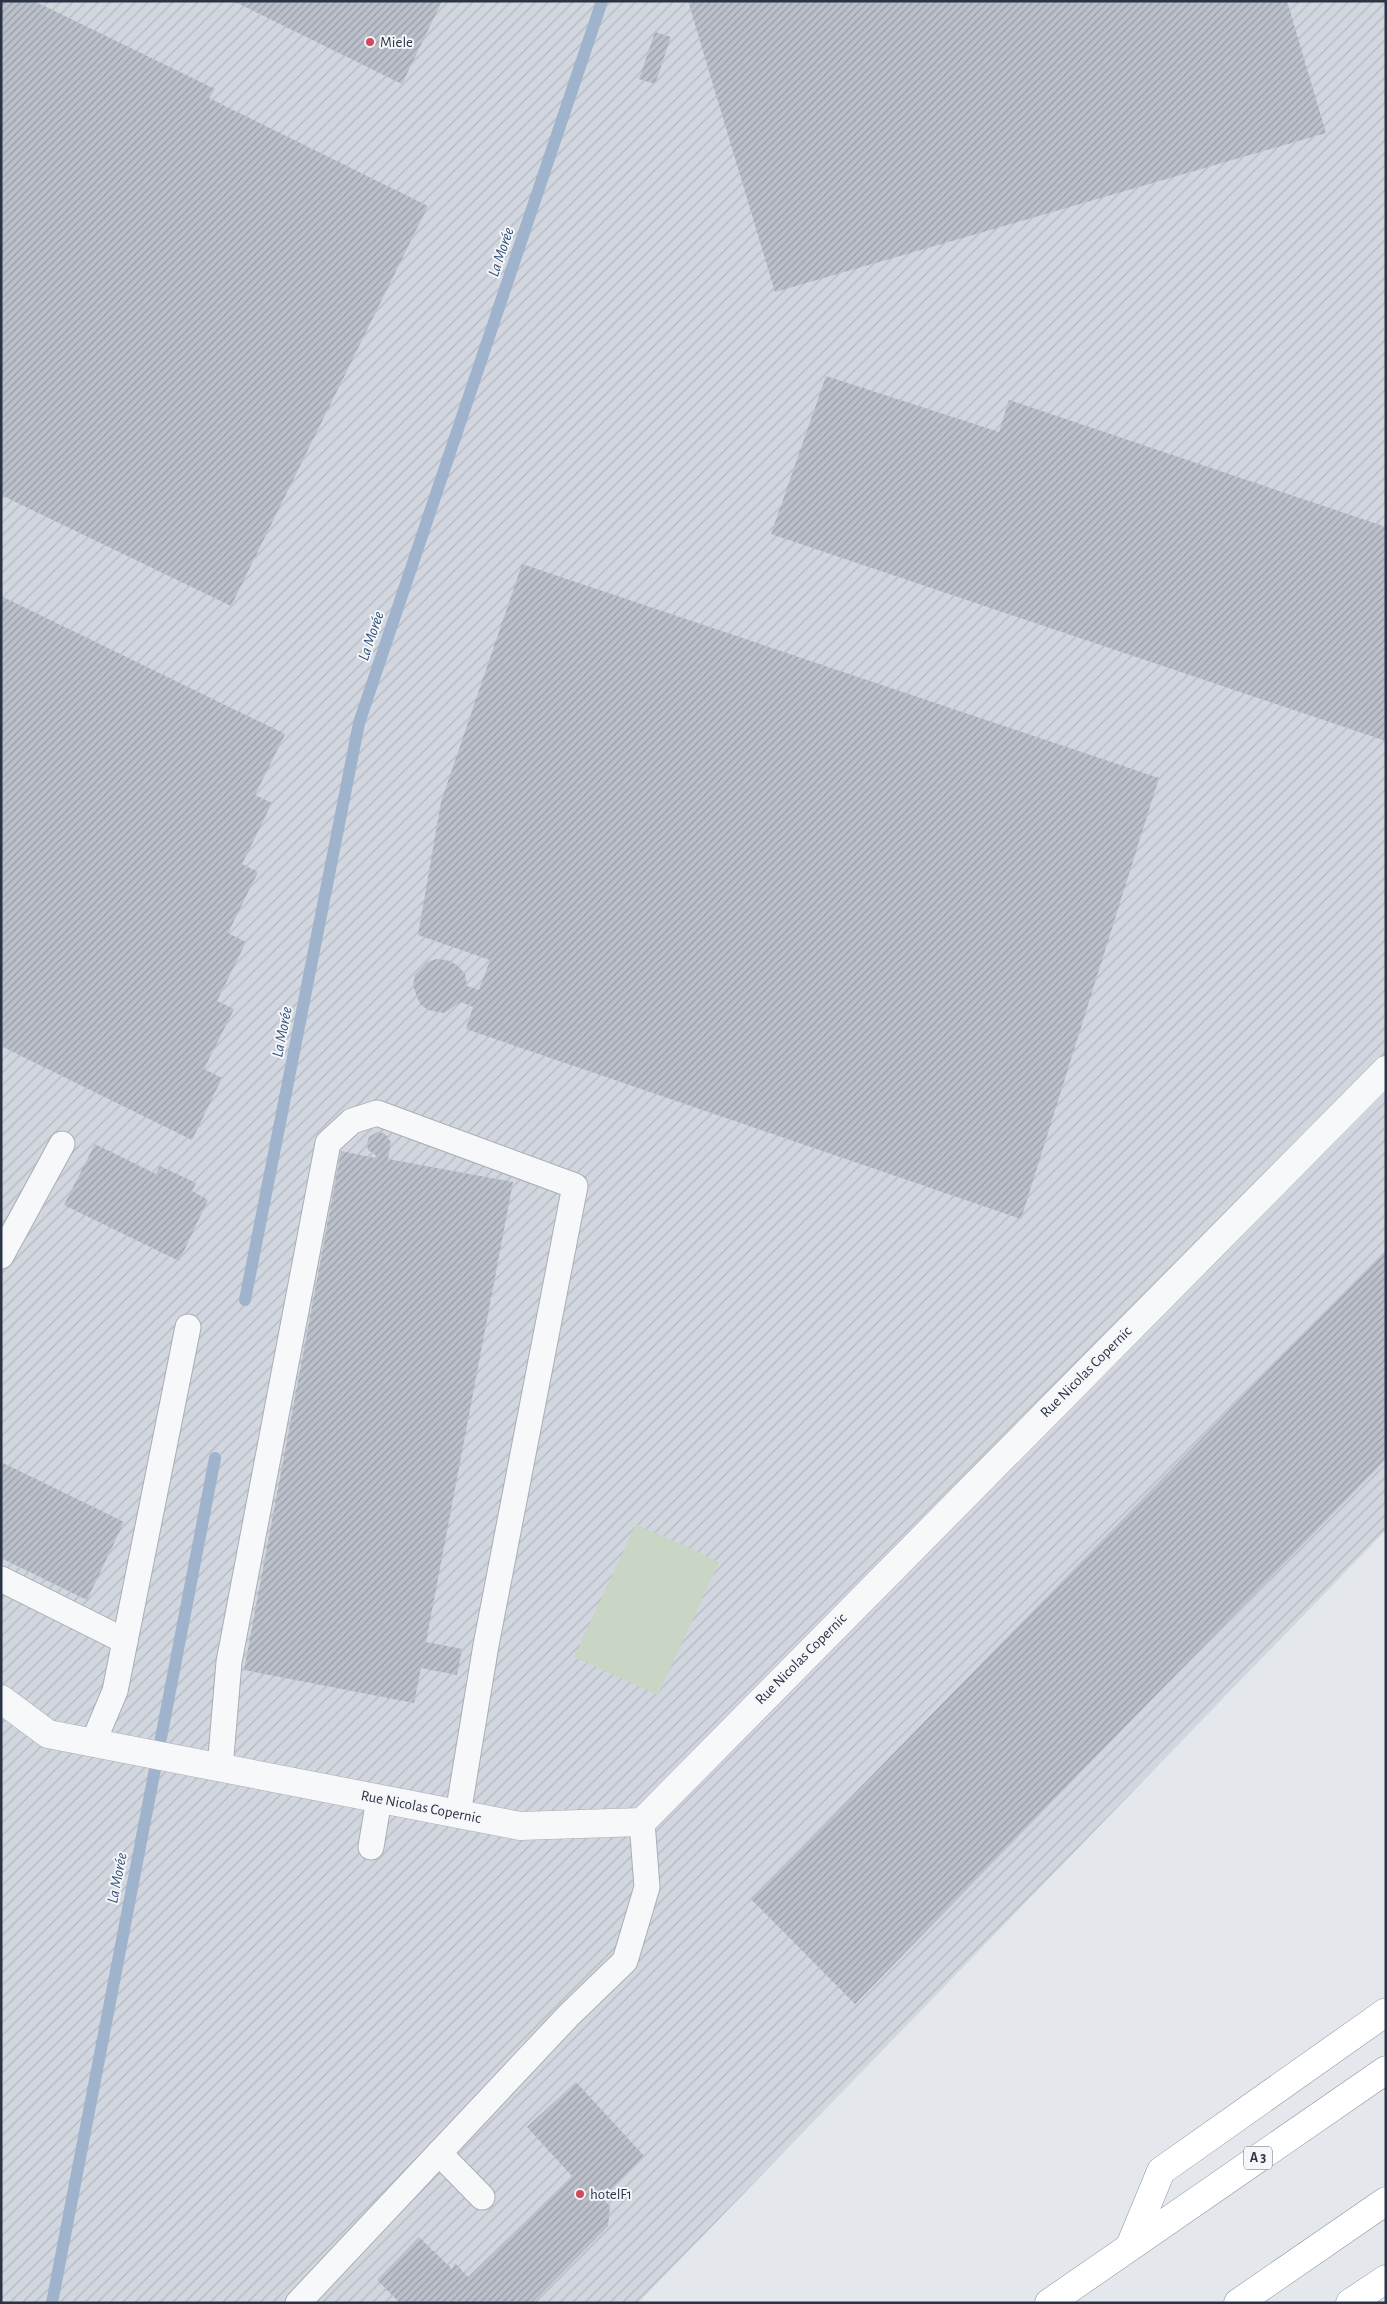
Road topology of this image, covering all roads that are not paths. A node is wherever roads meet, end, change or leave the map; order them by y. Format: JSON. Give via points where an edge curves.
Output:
{"nodes":[{"id":1,"x":1386,"y":1070,"type":"edge"},
{"id":2,"x":62,"y":1144,"type":"dead end"},
{"id":3,"x":6,"y":1248,"type":"edge"},
{"id":4,"x":188,"y":1328,"type":"dead end"},
{"id":5,"x":1,"y":1579,"type":"edge"},
{"id":6,"x":125,"y":1641,"type":"junction"},
{"id":7,"x":1,"y":1700,"type":"edge"},
{"id":8,"x":93,"y":1743,"type":"junction"},
{"id":9,"x":220,"y":1768,"type":"junction"},
{"id":10,"x":379,"y":1799,"type":"junction"},
{"id":11,"x":458,"y":1814,"type":"junction"},
{"id":12,"x":642,"y":1822,"type":"junction"},
{"id":13,"x":371,"y":1847,"type":"dead end"},
{"id":14,"x":1386,"y":2012,"type":"edge"},
{"id":15,"x":1386,"y":2070,"type":"edge"},
{"id":16,"x":439,"y":2153,"type":"junction"},
{"id":17,"x":482,"y":2197,"type":"dead end"},
{"id":18,"x":1386,"y":2201,"type":"edge"},
{"id":19,"x":1130,"y":2246,"type":"junction"},
{"id":20,"x":1386,"y":2279,"type":"edge"},
{"id":21,"x":298,"y":2303,"type":"edge"},
{"id":22,"x":1049,"y":2303,"type":"edge"},
{"id":23,"x":1238,"y":2303,"type":"edge"},
{"id":24,"x":1350,"y":2303,"type":"edge"}],
"edges":[{"from":1,"to":12,"type":"street","name":"Rue Nicolas Copernic"},
{"from":2,"to":3,"type":"lane"},
{"from":4,"to":6,"type":"lane"},
{"from":5,"to":6,"type":"lane"},
{"from":6,"to":8,"type":"lane","via":[[115,1691]]},
{"from":7,"to":8,"type":"street","name":"Rue Nicolas Copernic","via":[[48,1734]]},
{"from":8,"to":9,"type":"street","name":"Rue Nicolas Copernic"},
{"from":9,"to":10,"type":"street","name":"Rue Nicolas Copernic"},
{"from":9,"to":11,"type":"lane","via":[[229,1662],[328,1142],[352,1121],[376,1113],[575,1186],[486,1645]]},
{"from":10,"to":11,"type":"street","name":"Rue Nicolas Copernic"},
{"from":10,"to":13,"type":"lane"},
{"from":11,"to":12,"type":"street","name":"Rue Nicolas Copernic","via":[[520,1826]]},
{"from":12,"to":16,"type":"lane","via":[[647,1887],[626,1962],[569,2015]]},
{"from":14,"to":19,"type":"highway","via":[[1161,2171]]},
{"from":15,"to":19,"type":"highway","number":"A 3"},
{"from":16,"to":17,"type":"lane"},
{"from":16,"to":21,"type":"lane"},
{"from":18,"to":23,"type":"highway"},
{"from":19,"to":22,"type":"highway","number":"A 3"},
{"from":20,"to":24,"type":"highway"}]}
